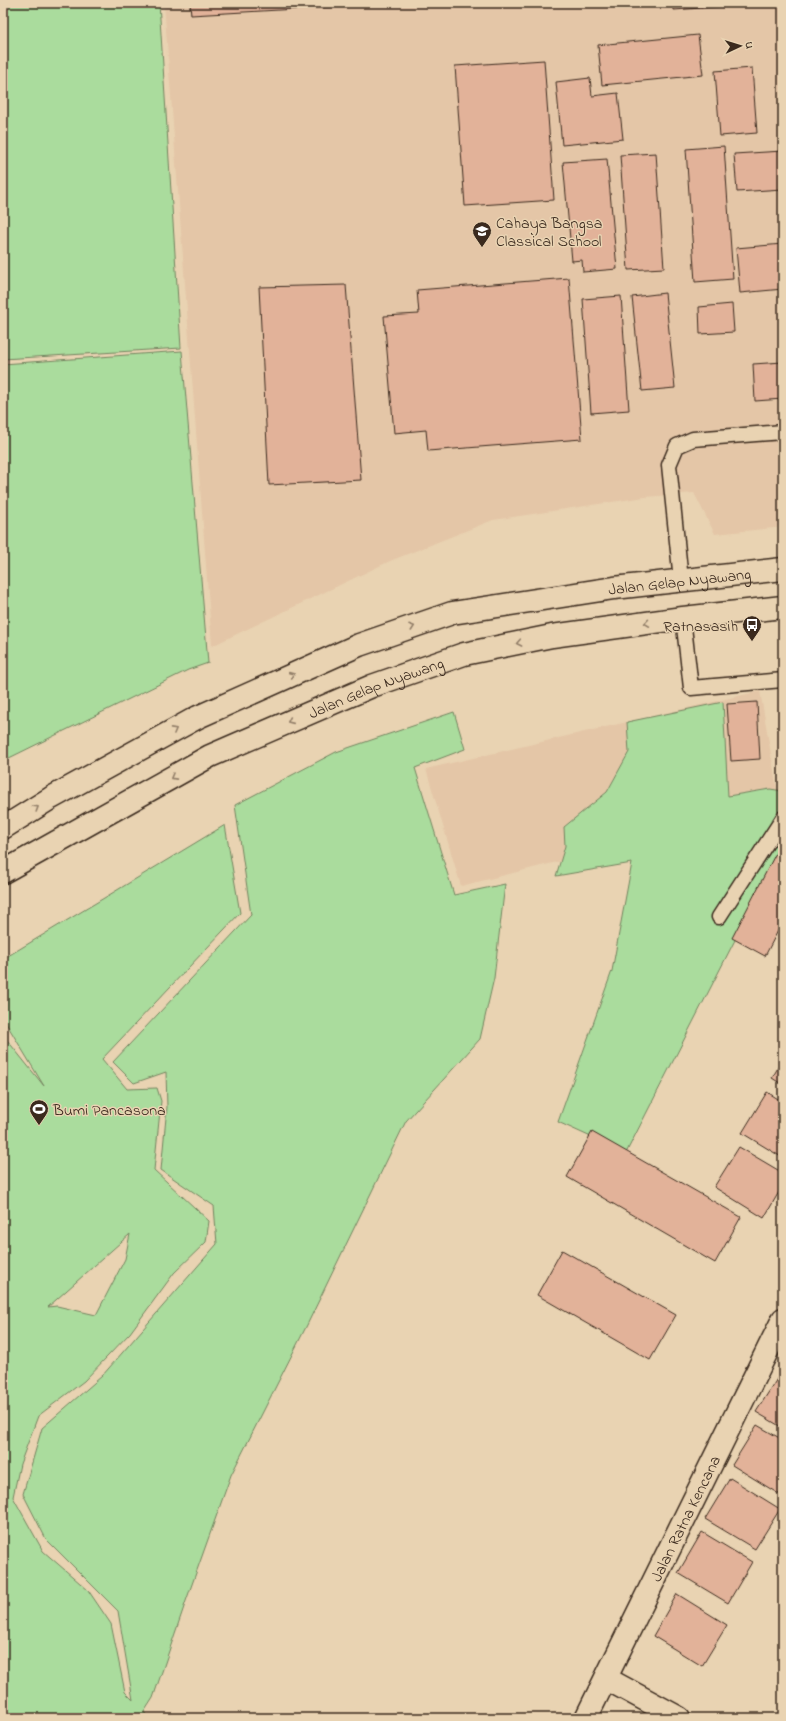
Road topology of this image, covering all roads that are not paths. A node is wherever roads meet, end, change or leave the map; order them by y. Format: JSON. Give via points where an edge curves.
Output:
{"nodes":[{"id":1,"x":783,"y":432,"type":"edge"},
{"id":2,"x":783,"y":569,"type":"edge"},
{"id":3,"x":681,"y":580,"type":"junction"},
{"id":4,"x":783,"y":607,"type":"edge"},
{"id":5,"x":683,"y":618,"type":"junction"},
{"id":6,"x":783,"y":680,"type":"edge"},
{"id":7,"x":783,"y":818,"type":"edge"},
{"id":8,"x":3,"y":828,"type":"edge"},
{"id":9,"x":3,"y":872,"type":"edge"},
{"id":10,"x":720,"y":917,"type":"dead end"},
{"id":11,"x":783,"y":1319,"type":"edge"},
{"id":12,"x":607,"y":1679,"type":"junction"},
{"id":13,"x":586,"y":1718,"type":"edge"},
{"id":14,"x":679,"y":1718,"type":"edge"}],
"edges":[{"from":1,"to":3,"type":"lane","via":[[693,439],[677,446],[670,465]]},
{"from":2,"to":3,"type":"street","name":"Jalan Gelap Nyawang"},
{"from":8,"to":3,"type":"street","name":"Jalan Gelap Nyawang","one_way":true,"via":[[51,798],[198,716],[359,645],[452,613]]},
{"from":4,"to":5,"type":"street","name":"Jalan Gelap Nyawang"},
{"from":5,"to":6,"type":"lane","via":[[691,688]]},
{"from":5,"to":9,"type":"street","name":"Jalan Gelap Nyawang","one_way":true,"via":[[552,636],[464,654],[372,686],[210,756]]},
{"from":7,"to":10,"type":"lane"},
{"from":11,"to":12,"type":"street","name":"Jalan Ratna Kencana"},
{"from":12,"to":13,"type":"street","name":"Jalan Ratna Kencana"},
{"from":12,"to":14,"type":"street"}]}
